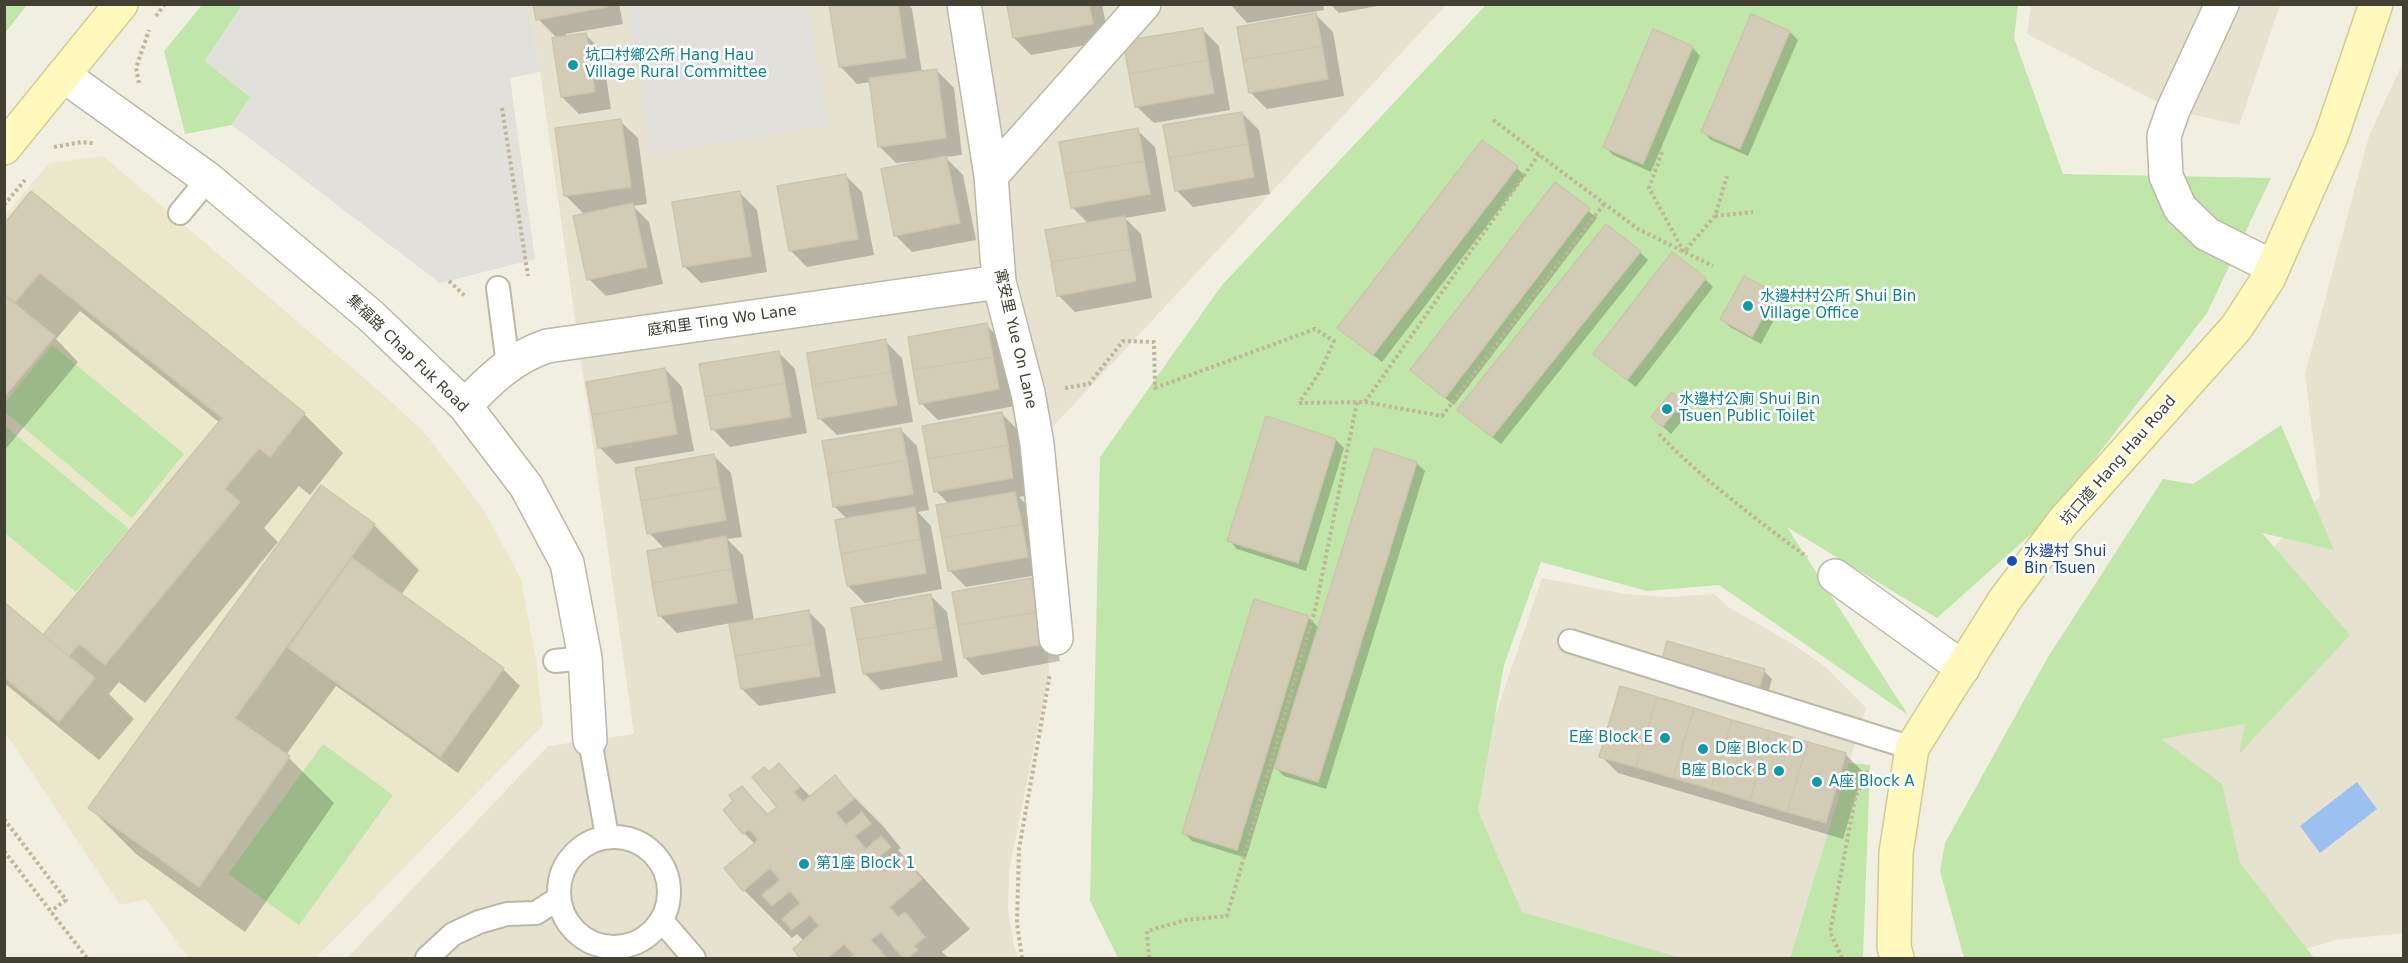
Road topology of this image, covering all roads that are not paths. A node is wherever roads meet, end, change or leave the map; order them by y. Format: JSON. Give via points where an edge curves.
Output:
{"nodes":[{"id":1,"x":121,"y":4,"type":"edge"},
{"id":2,"x":964,"y":4,"type":"edge"},
{"id":3,"x":1144,"y":4,"type":"edge"},
{"id":4,"x":2222,"y":4,"type":"edge"},
{"id":5,"x":2376,"y":4,"type":"edge"},
{"id":6,"x":63,"y":75,"type":"junction"},
{"id":7,"x":4,"y":148,"type":"edge"},
{"id":8,"x":991,"y":176,"type":"junction"},
{"id":9,"x":208,"y":179,"type":"junction"},
{"id":10,"x":180,"y":213,"type":"dead end"},
{"id":11,"x":2273,"y":267,"type":"junction"},
{"id":12,"x":999,"y":282,"type":"junction"},
{"id":13,"x":498,"y":288,"type":"dead end"},
{"id":14,"x":508,"y":365,"type":"junction"},
{"id":15,"x":465,"y":406,"type":"junction"},
{"id":16,"x":1835,"y":576,"type":"road end"},
{"id":17,"x":1056,"y":638,"type":"road end"},
{"id":18,"x":1569,"y":641,"type":"dead end"},
{"id":19,"x":1962,"y":668,"type":"junction"},
{"id":20,"x":590,"y":740,"type":"joint"},
{"id":21,"x":1912,"y":748,"type":"junction"},
{"id":22,"x":607,"y":836,"type":"junction"},
{"id":23,"x":559,"y":898,"type":"junction"},
{"id":24,"x":662,"y":921,"type":"junction"},
{"id":25,"x":427,"y":958,"type":"edge"},
{"id":26,"x":694,"y":958,"type":"edge"},
{"id":27,"x":1897,"y":958,"type":"edge"}],
"edges":[{"from":1,"to":6,"type":"main road"},
{"from":2,"to":8,"type":"street","name":"寓安里 Yue On Lane"},
{"from":3,"to":8,"type":"street"},
{"from":4,"to":11,"type":"street","via":[[2164,136],[2166,176],[2180,208],[2207,234]]},
{"from":5,"to":11,"type":"main road","name":"坑口道 Hang Hau Road","via":[[2331,136]]},
{"from":6,"to":7,"type":"main road"},
{"from":6,"to":9,"type":"street","name":"集福路 Chap Fuk Road"},
{"from":8,"to":12,"type":"street","name":"寓安里 Yue On Lane"},
{"from":9,"to":10,"type":"lane"},
{"from":9,"to":15,"type":"street","name":"集福路 Chap Fuk Road","via":[[371,316]]},
{"from":11,"to":19,"type":"main road","name":"坑口道 Hang Hau Road","via":[[2236,328],[2063,522],[2004,601]]},
{"from":12,"to":14,"type":"street","name":"庭和里 Ting Wo Lane","via":[[547,346]]},
{"from":12,"to":17,"type":"street","name":"寓安里 Yue On Lane","via":[[1037,444]]},
{"from":13,"to":14,"type":"lane"},
{"from":14,"to":15,"type":"street","name":"庭和里 Ting Wo Lane"},
{"from":15,"to":20,"type":"street","name":"集福路 Chap Fuk Road","via":[[526,486],[567,563],[570,659]]},
{"from":16,"to":19,"type":"street"},
{"from":18,"to":21,"type":"lane"},
{"from":19,"to":21,"type":"main road","name":"坑口道 Hang Hau Road"},
{"from":20,"to":22,"type":"lane"},
{"from":21,"to":27,"type":"main road","name":"坑口道 Hang Hau Road","via":[[1896,853]]},
{"from":22,"to":23,"type":"lane","via":[[576,851],[559,881]]},
{"from":22,"to":24,"type":"lane","via":[[642,843],[656,854],[670,887],[669,905]]},
{"from":23,"to":24,"type":"lane","via":[[573,929],[602,946],[636,944]]},
{"from":23,"to":25,"type":"lane","via":[[536,913],[507,914],[453,934]]},
{"from":24,"to":26,"type":"lane"}]}
